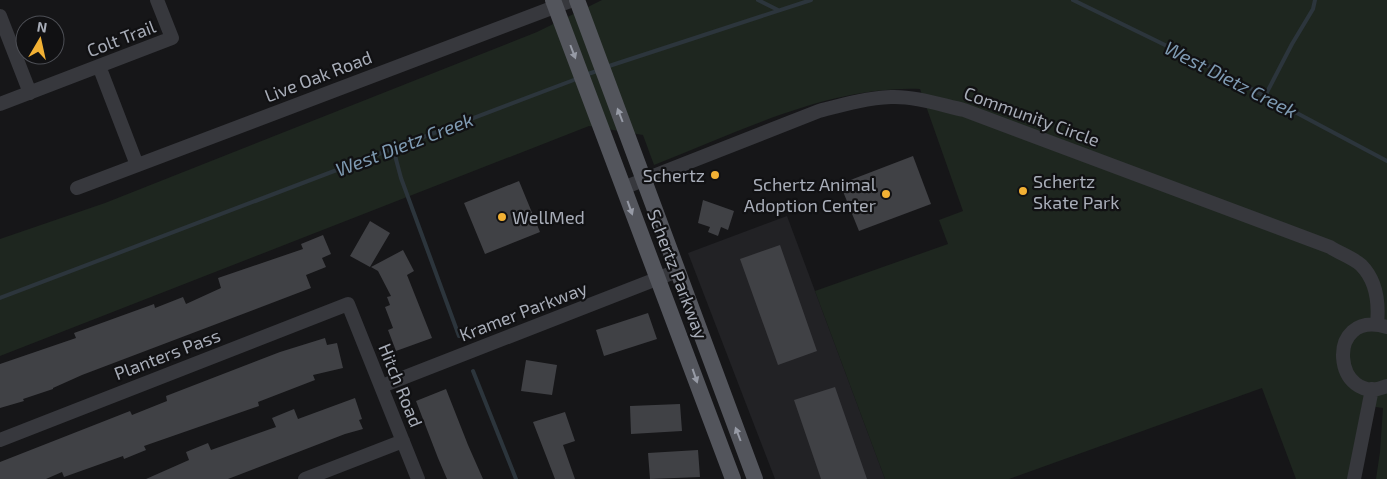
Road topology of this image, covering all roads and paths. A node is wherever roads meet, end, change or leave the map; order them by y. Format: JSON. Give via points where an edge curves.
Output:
{"nodes":[{"id":1,"x":157,"y":0,"type":"edge"},
{"id":2,"x":575,"y":0,"type":"edge"},
{"id":3,"x":554,"y":3,"type":"edge"},
{"id":4,"x":0,"y":16,"type":"edge"},
{"id":5,"x":99,"y":66,"type":"junction"},
{"id":6,"x":30,"y":93,"type":"junction"},
{"id":7,"x":0,"y":104,"type":"edge"},
{"id":8,"x":137,"y":165,"type":"junction"},
{"id":9,"x":643,"y":180,"type":"junction"},
{"id":10,"x":77,"y":188,"type":"dead end"},
{"id":11,"x":623,"y":188,"type":"junction"},
{"id":12,"x":677,"y":271,"type":"junction"},
{"id":13,"x":657,"y":279,"type":"junction"},
{"id":14,"x":348,"y":304,"type":"joint"},
{"id":15,"x":1382,"y":325,"type":"edge"},
{"id":16,"x":702,"y":340,"type":"junction"},
{"id":17,"x":685,"y":346,"type":"junction"},
{"id":18,"x":382,"y":386,"type":"junction"},
{"id":19,"x":1387,"y":386,"type":"edge"},
{"id":20,"x":1372,"y":389,"type":"junction"},
{"id":21,"x":726,"y":402,"type":"junction"},
{"id":22,"x":707,"y":410,"type":"junction"},
{"id":23,"x":0,"y":440,"type":"edge"},
{"id":24,"x":403,"y":440,"type":"junction"},
{"id":25,"x":305,"y":479,"type":"edge"},
{"id":26,"x":418,"y":479,"type":"edge"},
{"id":27,"x":733,"y":479,"type":"edge"},
{"id":28,"x":756,"y":479,"type":"edge"},
{"id":29,"x":1354,"y":479,"type":"edge"}],
"edges":[{"from":1,"to":5,"type":"street","name":"Colt Trail","via":[[172,38]]},
{"from":2,"to":3,"type":"street","name":"Live Oak Road"},
{"from":9,"to":2,"type":"main road","name":"Schertz Parkway","one_way":true},
{"from":3,"to":8,"type":"street","name":"Live Oak Road"},
{"from":3,"to":11,"type":"main road","name":"Schertz Parkway","one_way":true},
{"from":4,"to":6,"type":"street"},
{"from":5,"to":6,"type":"street","name":"Colt Trail"},
{"from":5,"to":8,"type":"street"},
{"from":6,"to":7,"type":"street","name":"Colt Trail"},
{"from":8,"to":10,"type":"street","name":"Live Oak Road"},
{"from":9,"to":11,"type":"street","name":"Community Circle"},
{"from":9,"to":12,"type":"main road","name":"Schertz Parkway"},
{"from":9,"to":15,"type":"street","name":"Community Circle","via":[[819,111],[852,102],[893,97],[928,102],[964,110],[1330,247],[1360,265],[1373,283]]},
{"from":11,"to":13,"type":"main road","name":"Schertz Parkway","one_way":true},
{"from":12,"to":13,"type":"street","name":"Kramer Parkway"},
{"from":12,"to":16,"type":"main road","name":"Schertz Parkway"},
{"from":13,"to":17,"type":"main road","name":"Schertz Parkway"},
{"from":13,"to":18,"type":"street","name":"Kramer Parkway"},
{"from":14,"to":18,"type":"street","name":"Hitch Road"},
{"from":14,"to":23,"type":"street","name":"Planters Pass"},
{"from":15,"to":20,"type":"street","via":[[1364,326],[1353,332],[1345,342],[1342,354],[1349,378],[1359,386]]},
{"from":16,"to":17,"type":"main road"},
{"from":16,"to":21,"type":"main road","name":"Schertz Parkway"},
{"from":17,"to":22,"type":"main road","name":"Schertz Parkway","one_way":true},
{"from":18,"to":24,"type":"street","name":"Hitch Road"},
{"from":19,"to":20,"type":"street"},
{"from":20,"to":29,"type":"street"},
{"from":21,"to":22,"type":"main road"},
{"from":28,"to":21,"type":"main road","name":"Schertz Parkway","one_way":true},
{"from":22,"to":27,"type":"main road","name":"Schertz Parkway"},
{"from":24,"to":25,"type":"street"},
{"from":24,"to":26,"type":"street","name":"Hitch Road"}]}
